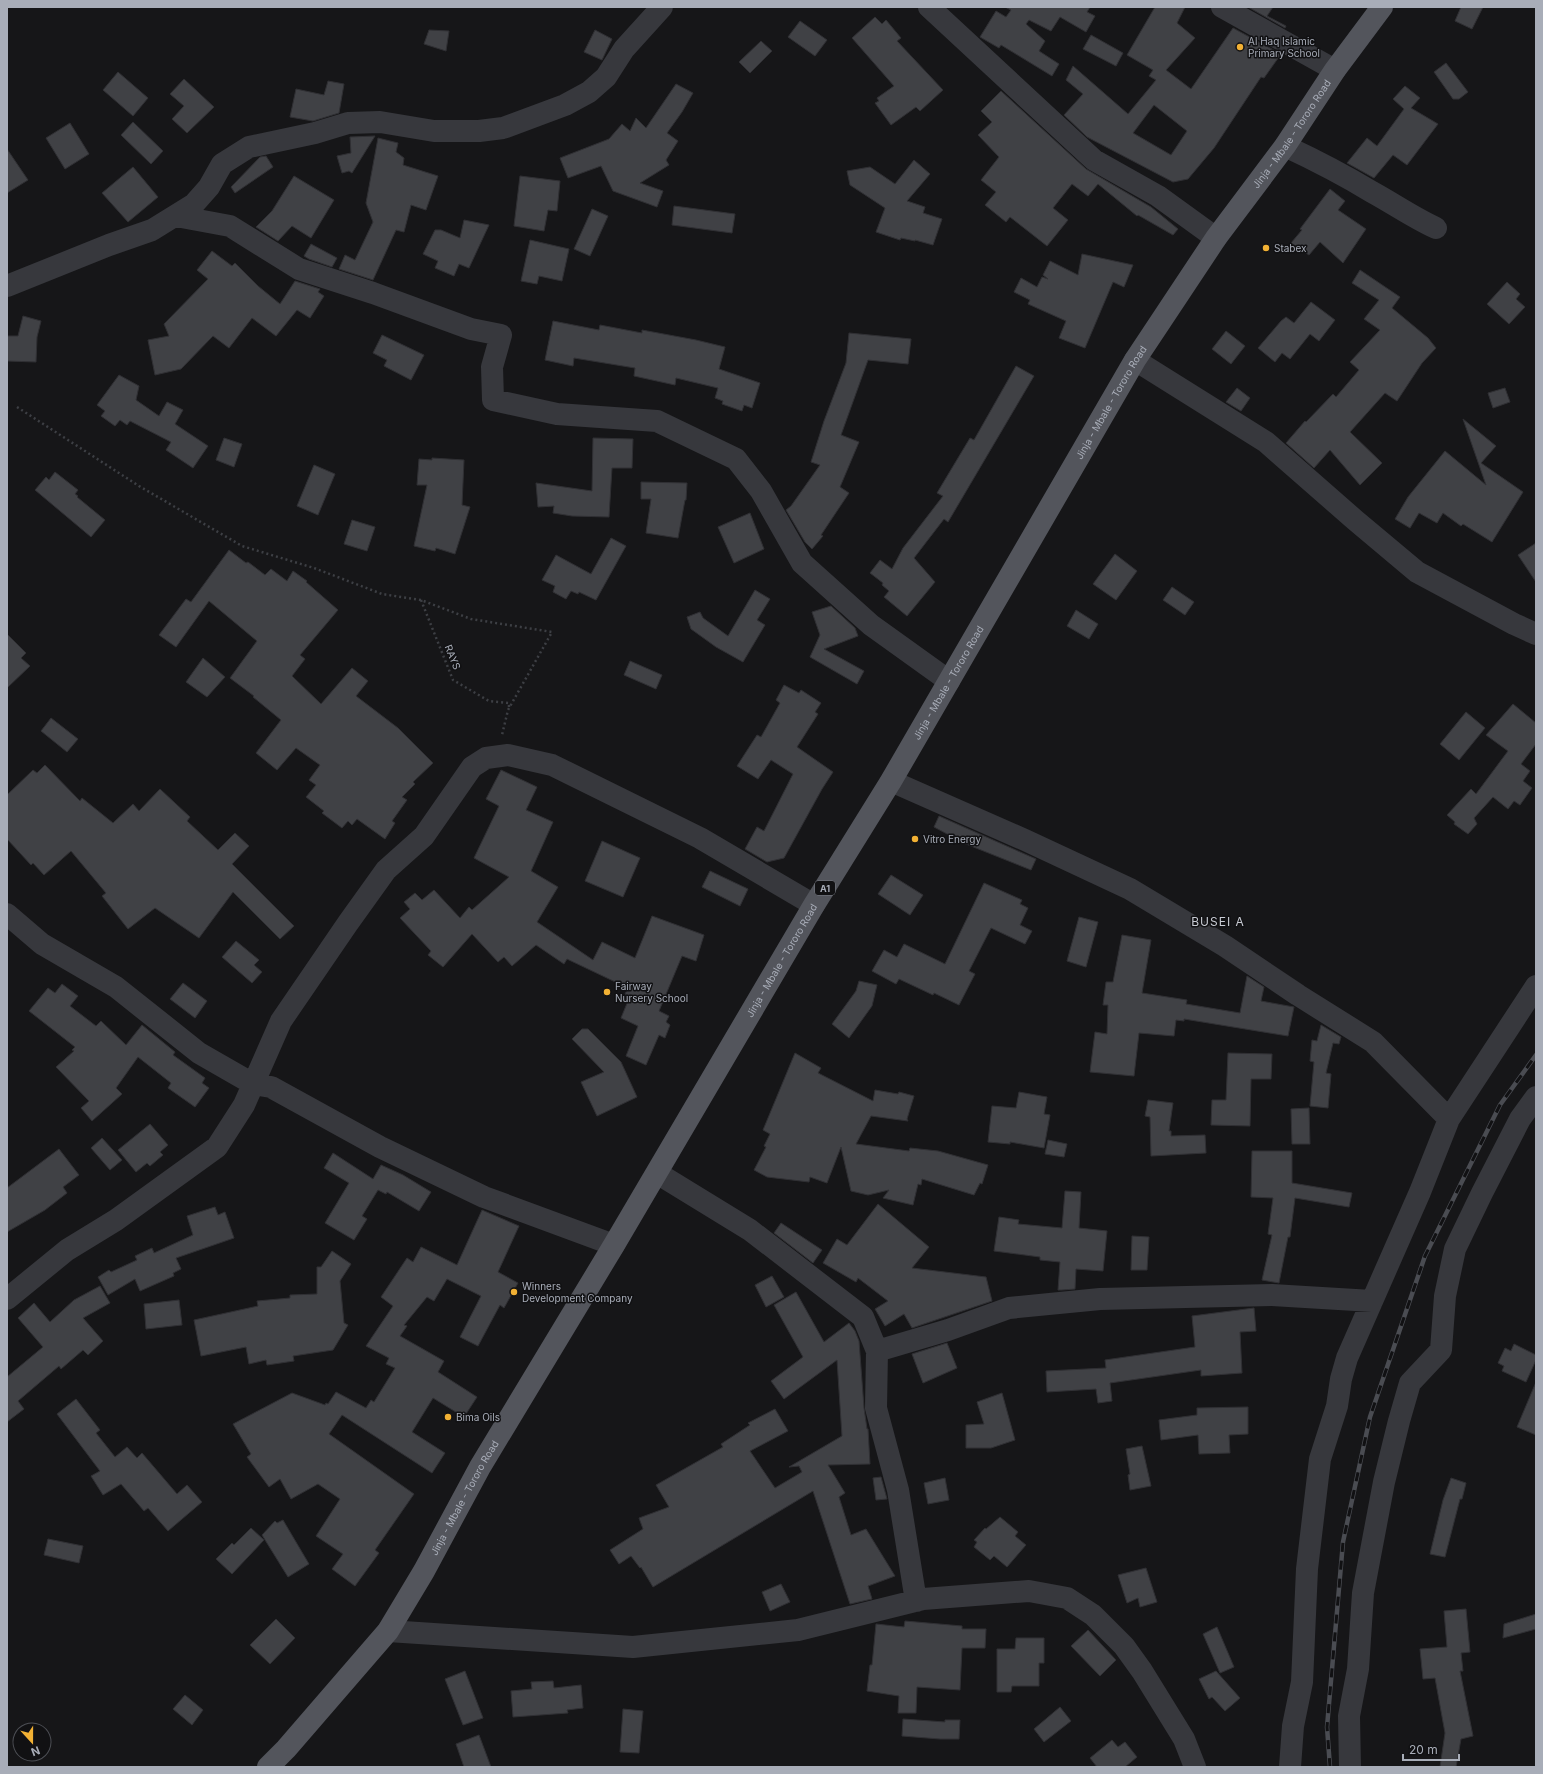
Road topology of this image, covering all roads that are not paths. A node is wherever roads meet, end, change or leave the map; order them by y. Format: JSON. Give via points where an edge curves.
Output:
{"nodes":[{"id":1,"x":662,"y":7,"type":"edge"},
{"id":2,"x":929,"y":7,"type":"edge"},
{"id":3,"x":1222,"y":7,"type":"edge"},
{"id":4,"x":1382,"y":7,"type":"edge"},
{"id":5,"x":1335,"y":70,"type":"junction"},
{"id":6,"x":1285,"y":146,"type":"junction"},
{"id":7,"x":176,"y":216,"type":"junction"},
{"id":8,"x":1436,"y":228,"type":"dead end"},
{"id":9,"x":1216,"y":238,"type":"junction"},
{"id":10,"x":7,"y":286,"type":"edge"},
{"id":11,"x":1135,"y":360,"type":"junction"},
{"id":12,"x":1536,"y":634,"type":"edge"},
{"id":13,"x":949,"y":681,"type":"junction"},
{"id":14,"x":891,"y":781,"type":"junction"},
{"id":15,"x":814,"y":905,"type":"junction"},
{"id":16,"x":7,"y":914,"type":"edge"},
{"id":17,"x":1536,"y":986,"type":"edge"},
{"id":18,"x":253,"y":1084,"type":"junction"},
{"id":19,"x":1536,"y":1097,"type":"edge"},
{"id":20,"x":1449,"y":1119,"type":"junction"},
{"id":21,"x":657,"y":1173,"type":"junction"},
{"id":22,"x":614,"y":1245,"type":"junction"},
{"id":23,"x":7,"y":1299,"type":"edge"},
{"id":24,"x":1372,"y":1301,"type":"junction"},
{"id":25,"x":877,"y":1351,"type":"junction"},
{"id":26,"x":916,"y":1601,"type":"junction"},
{"id":27,"x":388,"y":1631,"type":"junction"},
{"id":28,"x":268,"y":1767,"type":"edge"},
{"id":29,"x":1195,"y":1767,"type":"edge"},
{"id":30,"x":1290,"y":1767,"type":"edge"},
{"id":31,"x":1350,"y":1767,"type":"edge"}],
"edges":[{"from":1,"to":7,"type":"street","via":[[624,48],[606,76],[589,92],[565,105],[504,128],[434,131],[380,122],[348,123],[249,147],[222,164],[194,204]]},
{"from":2,"to":9,"type":"street","via":[[1094,160],[1158,196]]},
{"from":3,"to":5,"type":"street"},
{"from":4,"to":5,"type":"main road","name":"Jinja - Mbale - Tororo Road","number":"A1"},
{"from":5,"to":6,"type":"main road","name":"Jinja - Mbale - Tororo Road","number":"A1"},
{"from":6,"to":8,"type":"street","via":[[1323,164],[1414,218]]},
{"from":6,"to":9,"type":"main road","name":"Jinja - Mbale - Tororo Road","number":"A1"},
{"from":7,"to":10,"type":"street","via":[[152,230],[109,244]]},
{"from":7,"to":13,"type":"street","via":[[230,226],[299,268],[471,329],[501,335],[492,367],[493,400],[557,414],[657,421],[736,459],[761,491],[802,563],[871,625]]},
{"from":9,"to":11,"type":"main road","name":"Jinja - Mbale - Tororo Road","number":"A1"},
{"from":11,"to":12,"type":"street","via":[[1266,442],[1417,572]]},
{"from":11,"to":13,"type":"main road","name":"Jinja - Mbale - Tororo Road","number":"A1"},
{"from":13,"to":14,"type":"main road","name":"Jinja - Mbale - Tororo Road","number":"A1"},
{"from":14,"to":15,"type":"main road","name":"Jinja - Mbale - Tororo Road","number":"A1"},
{"from":14,"to":20,"type":"street","via":[[1130,889],[1225,946],[1373,1042]]},
{"from":15,"to":18,"type":"street","via":[[700,838],[552,765],[508,755],[486,758],[472,767],[424,836],[386,870],[282,1021]]},
{"from":15,"to":21,"type":"main road","name":"Jinja - Mbale - Tororo Road","number":"A1"},
{"from":16,"to":18,"type":"street","via":[[42,944],[116,987],[199,1054]]},
{"from":17,"to":20,"type":"street"},
{"from":18,"to":22,"type":"street","via":[[271,1087],[380,1147],[484,1197]]},
{"from":18,"to":23,"type":"street","via":[[244,1105],[217,1147],[116,1220],[67,1250]]},
{"from":19,"to":31,"type":"street","via":[[1520,1119],[1455,1249],[1445,1296],[1441,1350],[1410,1383],[1399,1421],[1384,1482],[1363,1594],[1358,1669],[1349,1716]]},
{"from":20,"to":24,"type":"street"},
{"from":21,"to":22,"type":"main road","name":"Jinja - Mbale - Tororo Road","number":"A1"},
{"from":21,"to":25,"type":"street","via":[[750,1230],[863,1318]]},
{"from":22,"to":27,"type":"main road","name":"Jinja - Mbale - Tororo Road","number":"A1","via":[[480,1467],[424,1571]]},
{"from":24,"to":25,"type":"street","via":[[1272,1295],[1100,1298],[1009,1308],[948,1330]]},
{"from":24,"to":30,"type":"street","via":[[1347,1358],[1337,1406],[1320,1459],[1307,1568],[1302,1682],[1293,1726]]},
{"from":25,"to":26,"type":"street","via":[[876,1408],[898,1490]]},
{"from":26,"to":27,"type":"street","via":[[798,1630],[633,1647]]},
{"from":26,"to":29,"type":"street","via":[[1029,1591],[1067,1598],[1093,1615],[1124,1646],[1184,1739]]},
{"from":27,"to":28,"type":"main road","name":"Jinja - Mbale - Tororo Road","number":"A1"}]}
